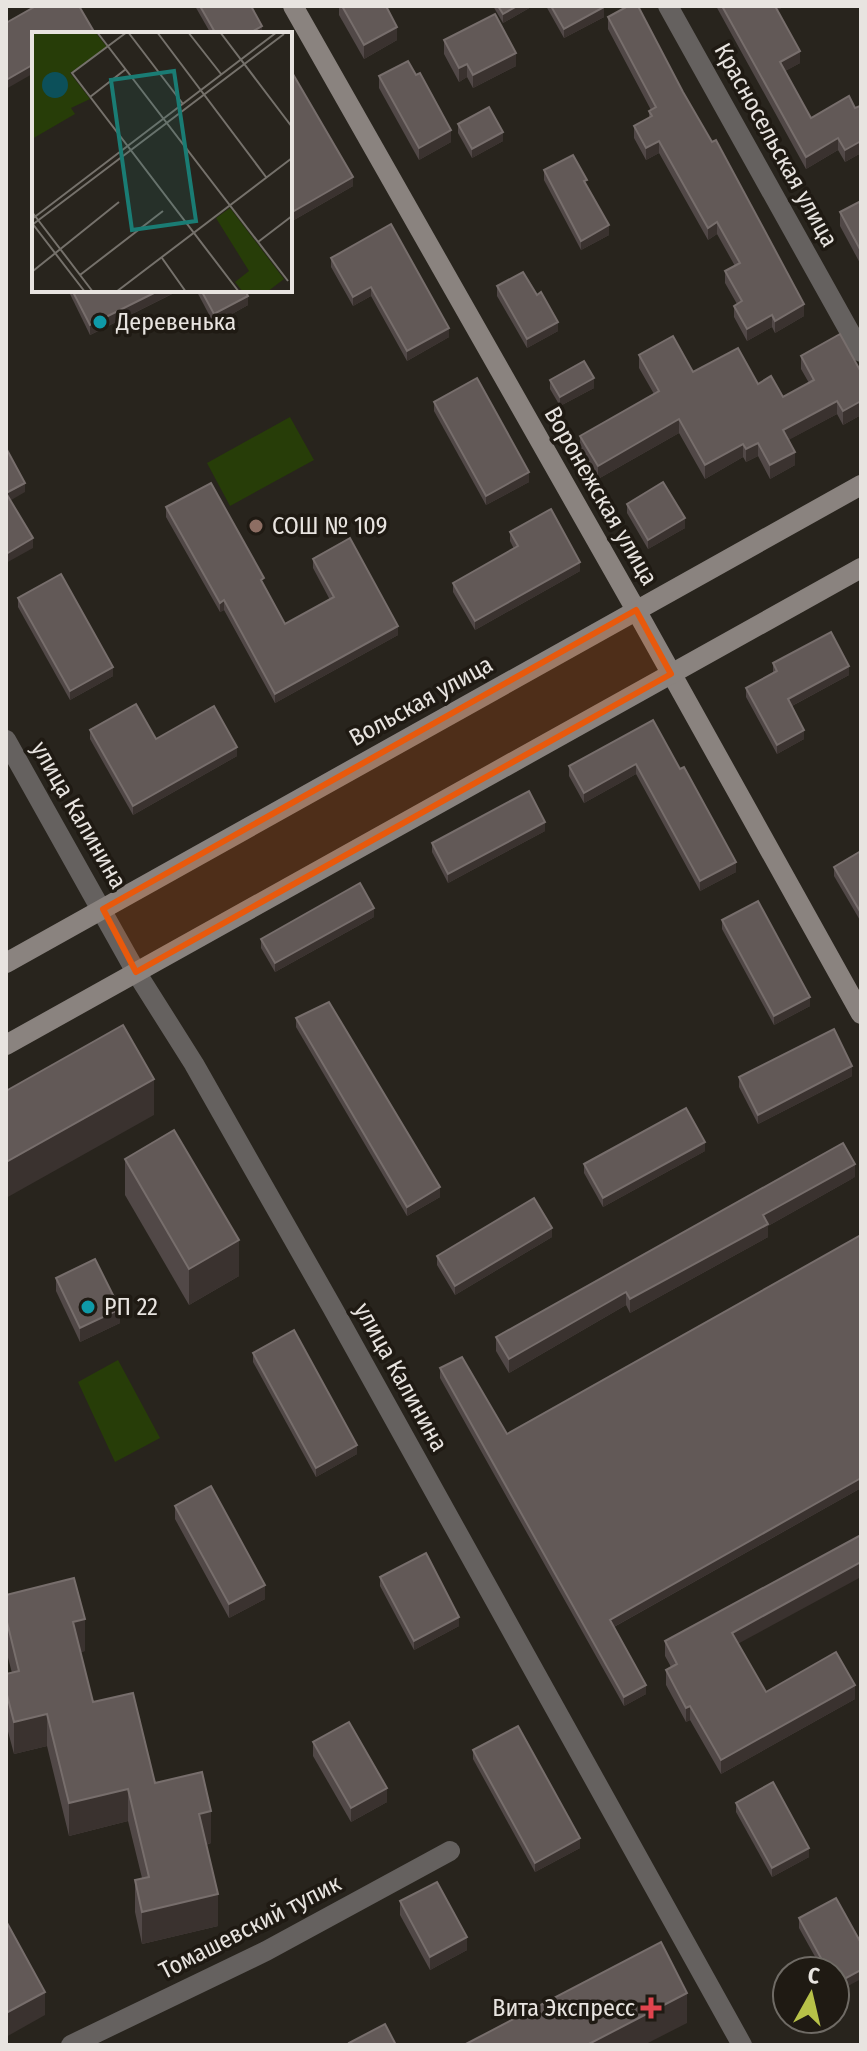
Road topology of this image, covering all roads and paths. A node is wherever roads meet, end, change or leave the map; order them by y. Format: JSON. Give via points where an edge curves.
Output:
{"nodes":[{"id":1,"x":293,"y":6,"type":"edge"},
{"id":2,"x":668,"y":6,"type":"edge"},
{"id":3,"x":861,"y":352,"type":"edge"},
{"id":4,"x":861,"y":485,"type":"edge"},
{"id":5,"x":861,"y":568,"type":"edge"},
{"id":6,"x":636,"y":610,"type":"junction"},
{"id":7,"x":671,"y":674,"type":"junction"},
{"id":8,"x":6,"y":740,"type":"edge"},
{"id":9,"x":103,"y":909,"type":"junction"},
{"id":10,"x":6,"y":963,"type":"edge"},
{"id":11,"x":136,"y":972,"type":"junction"},
{"id":12,"x":861,"y":1014,"type":"edge"},
{"id":13,"x":6,"y":1045,"type":"edge"},
{"id":14,"x":450,"y":1851,"type":"dead end"},
{"id":15,"x":71,"y":2045,"type":"edge"},
{"id":16,"x":742,"y":2045,"type":"edge"}],
"edges":[{"from":1,"to":6,"type":"main road","name":"Воронежская улица"},
{"from":2,"to":3,"type":"street","name":"Красносельская улица"},
{"from":4,"to":6,"type":"main road","name":"Вольская улица"},
{"from":5,"to":7,"type":"main road"},
{"from":6,"to":7,"type":"main road","name":"Воронежская улица"},
{"from":6,"to":9,"type":"main road","name":"Вольская улица"},
{"from":7,"to":11,"type":"main road"},
{"from":7,"to":12,"type":"main road","name":"Воронежская улица"},
{"from":8,"to":9,"type":"street","name":"улица Калинина"},
{"from":9,"to":10,"type":"main road","name":"Вольская улица"},
{"from":9,"to":11,"type":"street","name":"улица Калинина"},
{"from":11,"to":13,"type":"main road"},
{"from":11,"to":16,"type":"street","name":"улица Калинина","via":[[339,1320]]},
{"from":14,"to":15,"type":"street","name":"Томашевский тупик","via":[[266,1951]]}]}
